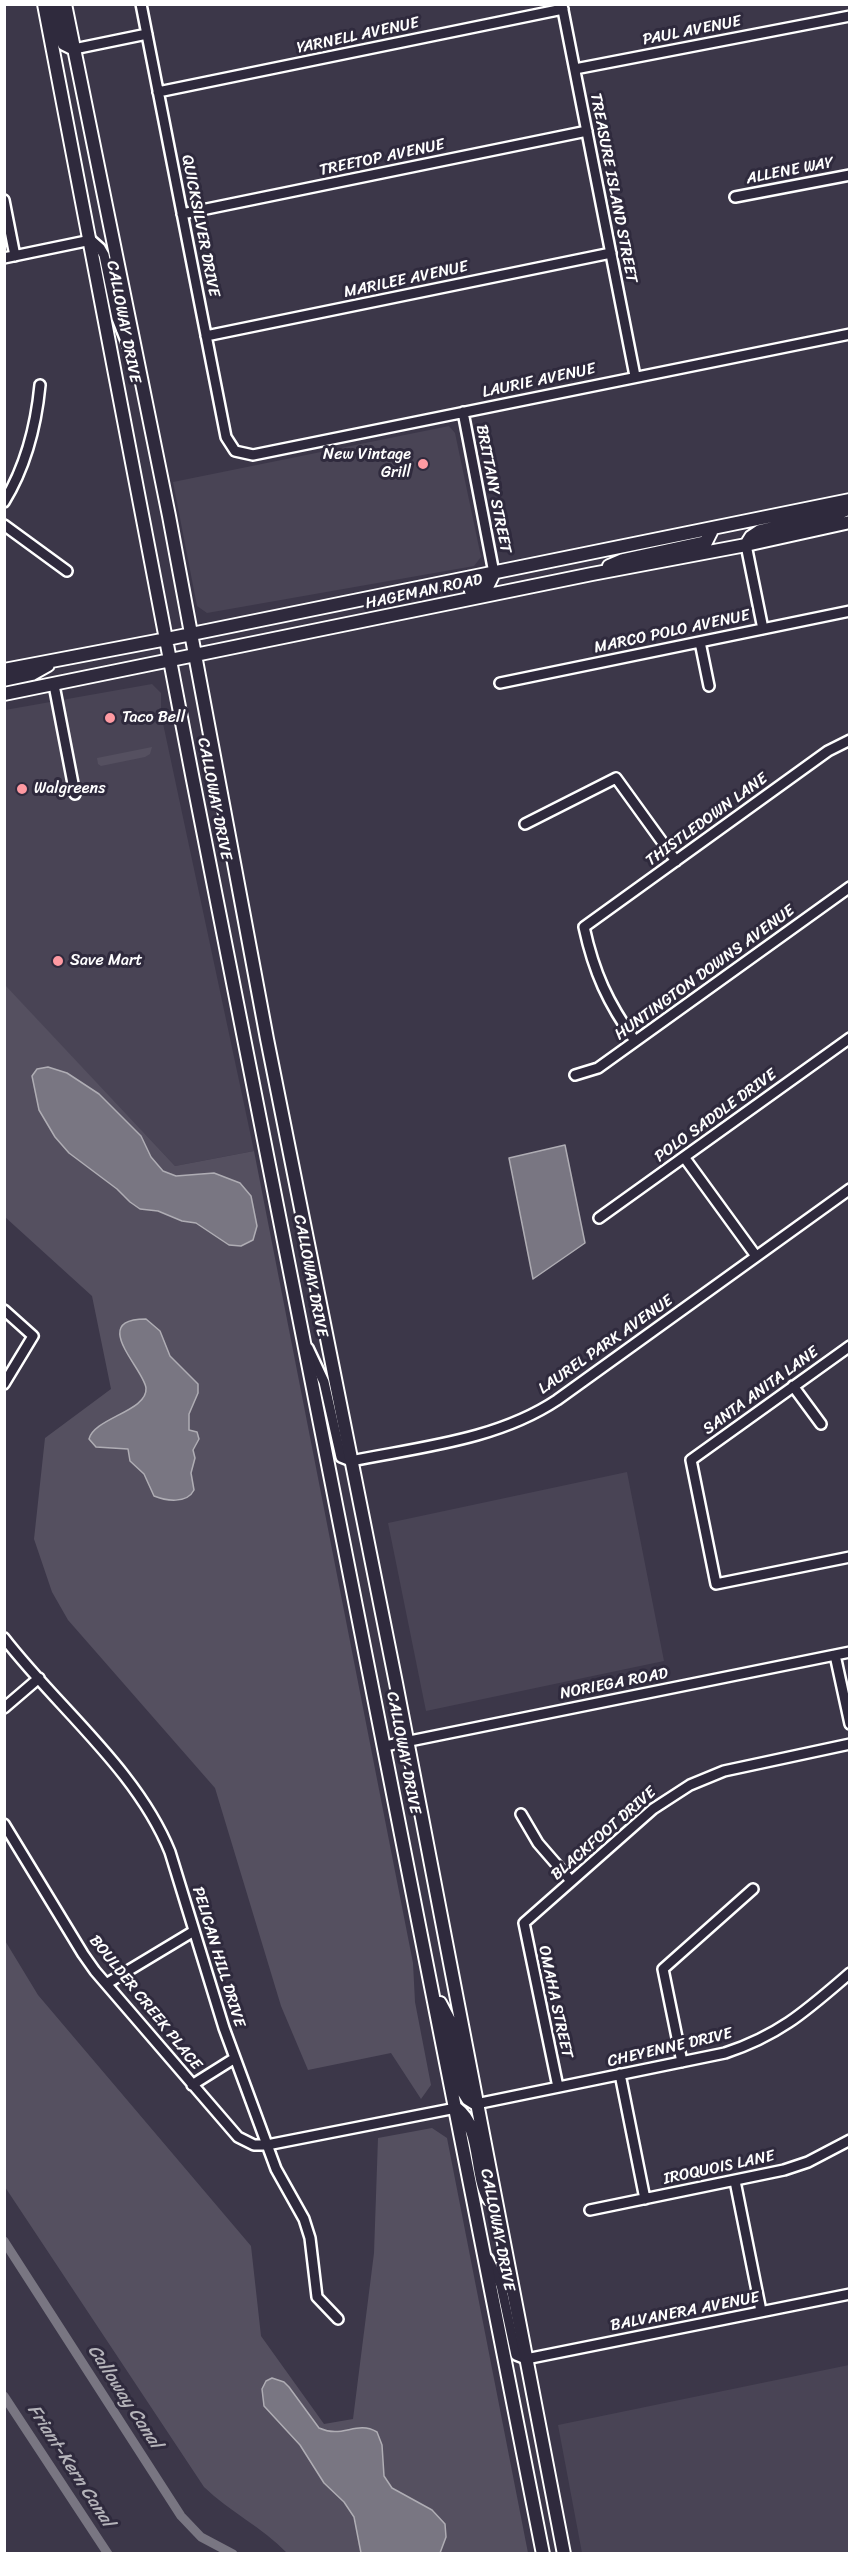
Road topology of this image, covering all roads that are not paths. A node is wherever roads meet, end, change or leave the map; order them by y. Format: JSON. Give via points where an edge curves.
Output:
{"nodes":[{"id":1,"x":44,"y":4,"type":"edge"},
{"id":2,"x":54,"y":4,"type":"edge"},
{"id":3,"x":65,"y":4,"type":"edge"},
{"id":4,"x":141,"y":4,"type":"edge"},
{"id":5,"x":562,"y":7,"type":"edge"},
{"id":6,"x":849,"y":16,"type":"edge"},
{"id":7,"x":147,"y":34,"type":"junction"},
{"id":8,"x":74,"y":49,"type":"junction"},
{"id":9,"x":575,"y":69,"type":"junction"},
{"id":10,"x":158,"y":92,"type":"junction"},
{"id":11,"x":587,"y":131,"type":"junction"},
{"id":12,"x":849,"y":175,"type":"edge"},
{"id":13,"x":735,"y":197,"type":"dead end"},
{"id":14,"x":4,"y":200,"type":"edge"},
{"id":15,"x":182,"y":214,"type":"junction"},
{"id":16,"x":91,"y":240,"type":"junction"},
{"id":17,"x":611,"y":253,"type":"junction"},
{"id":18,"x":15,"y":256,"type":"junction"},
{"id":19,"x":4,"y":258,"type":"edge"},
{"id":20,"x":849,"y":334,"type":"edge"},
{"id":21,"x":206,"y":336,"type":"junction"},
{"id":22,"x":139,"y":373,"type":"junction"},
{"id":23,"x":635,"y":376,"type":"junction"},
{"id":24,"x":40,"y":386,"type":"dead end"},
{"id":25,"x":463,"y":412,"type":"junction"},
{"id":26,"x":235,"y":451,"type":"joint"},
{"id":27,"x":849,"y":500,"type":"edge"},
{"id":28,"x":4,"y":502,"type":"edge"},
{"id":29,"x":849,"y":508,"type":"edge"},
{"id":30,"x":849,"y":522,"type":"edge"},
{"id":31,"x":4,"y":525,"type":"edge"},
{"id":32,"x":713,"y":528,"type":"junction"},
{"id":33,"x":746,"y":545,"type":"junction"},
{"id":34,"x":68,"y":571,"type":"dead end"},
{"id":35,"x":494,"y":573,"type":"junction"},
{"id":36,"x":591,"y":574,"type":"junction"},
{"id":37,"x":849,"y":611,"type":"edge"},
{"id":38,"x":378,"y":618,"type":"junction"},
{"id":39,"x":763,"y":629,"type":"junction"},
{"id":40,"x":190,"y":634,"type":"junction"},
{"id":41,"x":167,"y":639,"type":"junction"},
{"id":42,"x":700,"y":642,"type":"junction"},
{"id":43,"x":194,"y":657,"type":"junction"},
{"id":44,"x":57,"y":660,"type":"junction"},
{"id":45,"x":171,"y":662,"type":"junction"},
{"id":46,"x":4,"y":670,"type":"edge"},
{"id":47,"x":4,"y":680,"type":"edge"},
{"id":48,"x":500,"y":683,"type":"dead end"},
{"id":49,"x":54,"y":685,"type":"junction"},
{"id":50,"x":709,"y":686,"type":"dead end"},
{"id":51,"x":4,"y":694,"type":"edge"},
{"id":52,"x":849,"y":740,"type":"edge"},
{"id":53,"x":75,"y":795,"type":"dead end"},
{"id":54,"x":525,"y":824,"type":"dead end"},
{"id":55,"x":675,"y":861,"type":"junction"},
{"id":56,"x":849,"y":887,"type":"edge"},
{"id":57,"x":849,"y":1038,"type":"edge"},
{"id":58,"x":636,"y":1041,"type":"junction"},
{"id":59,"x":575,"y":1075,"type":"dead end"},
{"id":60,"x":684,"y":1157,"type":"junction"},
{"id":61,"x":849,"y":1189,"type":"edge"},
{"id":62,"x":599,"y":1218,"type":"dead end"},
{"id":63,"x":756,"y":1256,"type":"junction"},
{"id":64,"x":4,"y":1310,"type":"edge"},
{"id":65,"x":306,"y":1344,"type":"junction"},
{"id":66,"x":849,"y":1346,"type":"edge"},
{"id":67,"x":4,"y":1384,"type":"edge"},
{"id":68,"x":793,"y":1386,"type":"junction"},
{"id":69,"x":821,"y":1424,"type":"dead end"},
{"id":70,"x":351,"y":1461,"type":"junction"},
{"id":71,"x":849,"y":1557,"type":"edge"},
{"id":72,"x":4,"y":1638,"type":"edge"},
{"id":73,"x":849,"y":1652,"type":"edge"},
{"id":74,"x":836,"y":1655,"type":"junction"},
{"id":75,"x":39,"y":1678,"type":"junction"},
{"id":76,"x":4,"y":1708,"type":"edge"},
{"id":77,"x":849,"y":1724,"type":"edge"},
{"id":78,"x":407,"y":1741,"type":"junction"},
{"id":79,"x":849,"y":1744,"type":"edge"},
{"id":80,"x":385,"y":1746,"type":"junction"},
{"id":81,"x":521,"y":1814,"type":"dead end"},
{"id":82,"x":4,"y":1824,"type":"edge"},
{"id":83,"x":571,"y":1881,"type":"junction"},
{"id":84,"x":753,"y":1889,"type":"dead end"},
{"id":85,"x":524,"y":1923,"type":"joint"},
{"id":86,"x":194,"y":1931,"type":"junction"},
{"id":87,"x":849,"y":1973,"type":"edge"},
{"id":88,"x":106,"y":1984,"type":"junction"},
{"id":89,"x":433,"y":1989,"type":"junction"},
{"id":90,"x":235,"y":2058,"type":"junction"},
{"id":91,"x":682,"y":2062,"type":"junction"},
{"id":92,"x":620,"y":2074,"type":"junction"},
{"id":93,"x":192,"y":2085,"type":"junction"},
{"id":94,"x":558,"y":2087,"type":"junction"},
{"id":95,"x":476,"y":2104,"type":"junction"},
{"id":96,"x":456,"y":2108,"type":"junction"},
{"id":97,"x":849,"y":2140,"type":"edge"},
{"id":98,"x":267,"y":2145,"type":"junction"},
{"id":99,"x":735,"y":2181,"type":"junction"},
{"id":100,"x":645,"y":2199,"type":"junction"},
{"id":101,"x":590,"y":2210,"type":"dead end"},
{"id":102,"x":497,"y":2213,"type":"junction"},
{"id":103,"x":484,"y":2250,"type":"junction"},
{"id":104,"x":849,"y":2294,"type":"edge"},
{"id":105,"x":761,"y":2311,"type":"junction"},
{"id":106,"x":338,"y":2319,"type":"dead end"},
{"id":107,"x":526,"y":2359,"type":"junction"},
{"id":108,"x":559,"y":2526,"type":"junction"},
{"id":109,"x":538,"y":2529,"type":"junction"},
{"id":110,"x":543,"y":2553,"type":"edge"},
{"id":111,"x":564,"y":2553,"type":"edge"}],
"edges":[{"from":1,"to":16,"type":"main road","name":"CALLOWAY DRIVE"},
{"from":2,"to":8,"type":"main road","via":[[60,35],[64,44]]},
{"from":3,"to":8,"type":"main road","name":"CALLOWAY DRIVE"},
{"from":4,"to":7,"type":"street","name":"QUICKSILVER DRIVE"},
{"from":5,"to":9,"type":"street","name":"TREASURE ISLAND STREET"},
{"from":5,"to":10,"type":"street","name":"YARNELL AVENUE"},
{"from":6,"to":9,"type":"street","name":"PAUL AVENUE"},
{"from":7,"to":8,"type":"street"},
{"from":7,"to":10,"type":"street","name":"QUICKSILVER DRIVE"},
{"from":8,"to":22,"type":"main road","name":"CALLOWAY DRIVE"},
{"from":9,"to":11,"type":"street","name":"TREASURE ISLAND STREET"},
{"from":10,"to":15,"type":"street","name":"QUICKSILVER DRIVE"},
{"from":11,"to":15,"type":"street","name":"TREETOP AVENUE"},
{"from":11,"to":17,"type":"street","name":"TREASURE ISLAND STREET"},
{"from":12,"to":13,"type":"street","name":"ALLENE WAY"},
{"from":14,"to":18,"type":"street"},
{"from":15,"to":21,"type":"street","name":"QUICKSILVER DRIVE"},
{"from":16,"to":18,"type":"street"},
{"from":16,"to":22,"type":"street","via":[[104,255],[117,318]]},
{"from":16,"to":41,"type":"main road","name":"CALLOWAY DRIVE"},
{"from":17,"to":21,"type":"street","name":"MARILEE AVENUE"},
{"from":17,"to":23,"type":"street","name":"TREASURE ISLAND STREET"},
{"from":18,"to":19,"type":"street"},
{"from":20,"to":23,"type":"street","name":"LAURIE AVENUE"},
{"from":21,"to":26,"type":"street","name":"QUICKSILVER DRIVE","via":[[226,436]]},
{"from":22,"to":40,"type":"main road","name":"CALLOWAY DRIVE"},
{"from":23,"to":25,"type":"street","name":"LAURIE AVENUE"},
{"from":24,"to":28,"type":"street","via":[[33,435],[18,478]]},
{"from":25,"to":26,"type":"street","name":"LAURIE AVENUE","via":[[253,455]]},
{"from":25,"to":35,"type":"street","name":"BRITTANY STREET"},
{"from":27,"to":32,"type":"main road","name":"HAGEMAN ROAD"},
{"from":29,"to":33,"type":"main road","via":[[760,531]]},
{"from":30,"to":33,"type":"main road","name":"HAGEMAN ROAD"},
{"from":31,"to":34,"type":"street"},
{"from":32,"to":35,"type":"main road","name":"HAGEMAN ROAD"},
{"from":32,"to":36,"type":"main road","via":[[706,542],[623,560]]},
{"from":33,"to":36,"type":"main road","name":"HAGEMAN ROAD"},
{"from":33,"to":39,"type":"street"},
{"from":35,"to":38,"type":"main road","via":[[487,587],[400,607]]},
{"from":35,"to":40,"type":"main road","name":"HAGEMAN ROAD"},
{"from":36,"to":38,"type":"main road","name":"HAGEMAN ROAD"},
{"from":37,"to":39,"type":"street","name":"MARCO POLO AVENUE"},
{"from":38,"to":43,"type":"main road","name":"HAGEMAN ROAD"},
{"from":39,"to":42,"type":"street","name":"MARCO POLO AVENUE"},
{"from":40,"to":41,"type":"main road","name":"HAGEMAN ROAD"},
{"from":40,"to":43,"type":"main road","name":"CALLOWAY DRIVE"},
{"from":41,"to":44,"type":"main road","name":"HAGEMAN ROAD"},
{"from":41,"to":45,"type":"main road","name":"CALLOWAY DRIVE"},
{"from":42,"to":48,"type":"street","name":"MARCO POLO AVENUE"},
{"from":42,"to":50,"type":"street"},
{"from":43,"to":45,"type":"main road","name":"HAGEMAN ROAD"},
{"from":43,"to":70,"type":"main road","name":"CALLOWAY DRIVE"},
{"from":44,"to":46,"type":"main road","name":"HAGEMAN ROAD"},
{"from":44,"to":47,"type":"main road","via":[[32,675]]},
{"from":45,"to":49,"type":"main road","name":"HAGEMAN ROAD"},
{"from":45,"to":65,"type":"main road","name":"CALLOWAY DRIVE"},
{"from":49,"to":51,"type":"main road","name":"HAGEMAN ROAD"},
{"from":49,"to":53,"type":"street"},
{"from":52,"to":55,"type":"street","name":"THISTLEDOWN LANE"},
{"from":54,"to":55,"type":"street","via":[[616,778]]},
{"from":55,"to":58,"type":"street","name":"THISTLEDOWN LANE","via":[[585,927],[602,986]]},
{"from":56,"to":58,"type":"street","name":"HUNTINGTON DOWNS AVENUE"},
{"from":57,"to":60,"type":"street","name":"POLO SADDLE DRIVE"},
{"from":58,"to":59,"type":"street","name":"HUNTINGTON DOWNS AVENUE","via":[[598,1068]]},
{"from":60,"to":62,"type":"street","name":"POLO SADDLE DRIVE"},
{"from":60,"to":63,"type":"street"},
{"from":61,"to":63,"type":"street","name":"LAUREL PARK AVENUE"},
{"from":63,"to":70,"type":"street","name":"LAUREL PARK AVENUE","via":[[529,1417],[487,1432]]},
{"from":64,"to":67,"type":"street","via":[[33,1336]]},
{"from":65,"to":70,"type":"street","via":[[324,1382],[341,1457]]},
{"from":65,"to":80,"type":"main road","name":"CALLOWAY DRIVE"},
{"from":66,"to":68,"type":"street","name":"SANTA ANITA LANE"},
{"from":68,"to":69,"type":"street"},
{"from":68,"to":71,"type":"street","name":"SANTA ANITA LANE","via":[[691,1460],[716,1584]]},
{"from":70,"to":78,"type":"main road","name":"CALLOWAY DRIVE"},
{"from":72,"to":75,"type":"street","name":"PELICAN HILL DRIVE"},
{"from":73,"to":74,"type":"street","name":"NORIEGA ROAD"},
{"from":74,"to":77,"type":"street"},
{"from":74,"to":78,"type":"street","name":"NORIEGA ROAD"},
{"from":75,"to":76,"type":"street"},
{"from":75,"to":86,"type":"street","name":"PELICAN HILL DRIVE","via":[[152,1814],[170,1852]]},
{"from":78,"to":80,"type":"street","name":"NORIEGA ROAD"},
{"from":78,"to":95,"type":"main road","name":"CALLOWAY DRIVE"},
{"from":79,"to":83,"type":"street","name":"BLACKFOOT DRIVE","via":[[724,1771],[690,1785],[653,1809]]},
{"from":80,"to":89,"type":"main road","name":"CALLOWAY DRIVE"},
{"from":81,"to":83,"type":"street","via":[[538,1843]]},
{"from":82,"to":88,"type":"street","name":"BOULDER CREEK PLACE","via":[[83,1954]]},
{"from":83,"to":85,"type":"street","name":"BLACKFOOT DRIVE"},
{"from":84,"to":91,"type":"street","via":[[663,1969]]},
{"from":85,"to":94,"type":"street","name":"OMAHA STREET"},
{"from":86,"to":88,"type":"street"},
{"from":86,"to":90,"type":"street","name":"PELICAN HILL DRIVE"},
{"from":87,"to":91,"type":"street","name":"CHEYENNE DRIVE","via":[[804,2013],[770,2035],[725,2053]]},
{"from":88,"to":93,"type":"street","name":"BOULDER CREEK PLACE"},
{"from":89,"to":95,"type":"main road","via":[[450,2022],[463,2091]]},
{"from":89,"to":96,"type":"main road","name":"CALLOWAY DRIVE"},
{"from":90,"to":93,"type":"street"},
{"from":90,"to":98,"type":"street","name":"PELICAN HILL DRIVE"},
{"from":91,"to":92,"type":"street","name":"CHEYENNE DRIVE"},
{"from":92,"to":94,"type":"street","name":"CHEYENNE DRIVE"},
{"from":92,"to":100,"type":"street"},
{"from":93,"to":98,"type":"street","name":"BOULDER CREEK PLACE","via":[[238,2137],[254,2145]]},
{"from":94,"to":95,"type":"street","name":"CHEYENNE DRIVE"},
{"from":95,"to":102,"type":"main road","name":"CALLOWAY DRIVE"},
{"from":96,"to":98,"type":"street"},
{"from":96,"to":102,"type":"main road","via":[[470,2122],[485,2192]]},
{"from":96,"to":103,"type":"main road","name":"CALLOWAY DRIVE"},
{"from":97,"to":99,"type":"street","name":"IROQUOIS LANE","via":[[808,2162]]},
{"from":98,"to":106,"type":"street","name":"PELICAN HILL DRIVE","via":[[304,2219],[317,2297]]},
{"from":99,"to":100,"type":"street","name":"IROQUOIS LANE"},
{"from":99,"to":105,"type":"street"},
{"from":100,"to":101,"type":"street","name":"IROQUOIS LANE"},
{"from":102,"to":107,"type":"main road","name":"CALLOWAY DRIVE"},
{"from":103,"to":107,"type":"street","via":[[501,2284],[511,2343],[516,2355]]},
{"from":103,"to":109,"type":"main road","name":"CALLOWAY DRIVE"},
{"from":104,"to":105,"type":"street","name":"BALVANERA AVENUE"},
{"from":105,"to":107,"type":"street","name":"BALVANERA AVENUE"},
{"from":107,"to":108,"type":"main road","name":"CALLOWAY DRIVE"},
{"from":108,"to":109,"type":"main road"},
{"from":108,"to":111,"type":"main road","name":"CALLOWAY DRIVE"},
{"from":109,"to":110,"type":"main road","name":"CALLOWAY DRIVE"}]}
